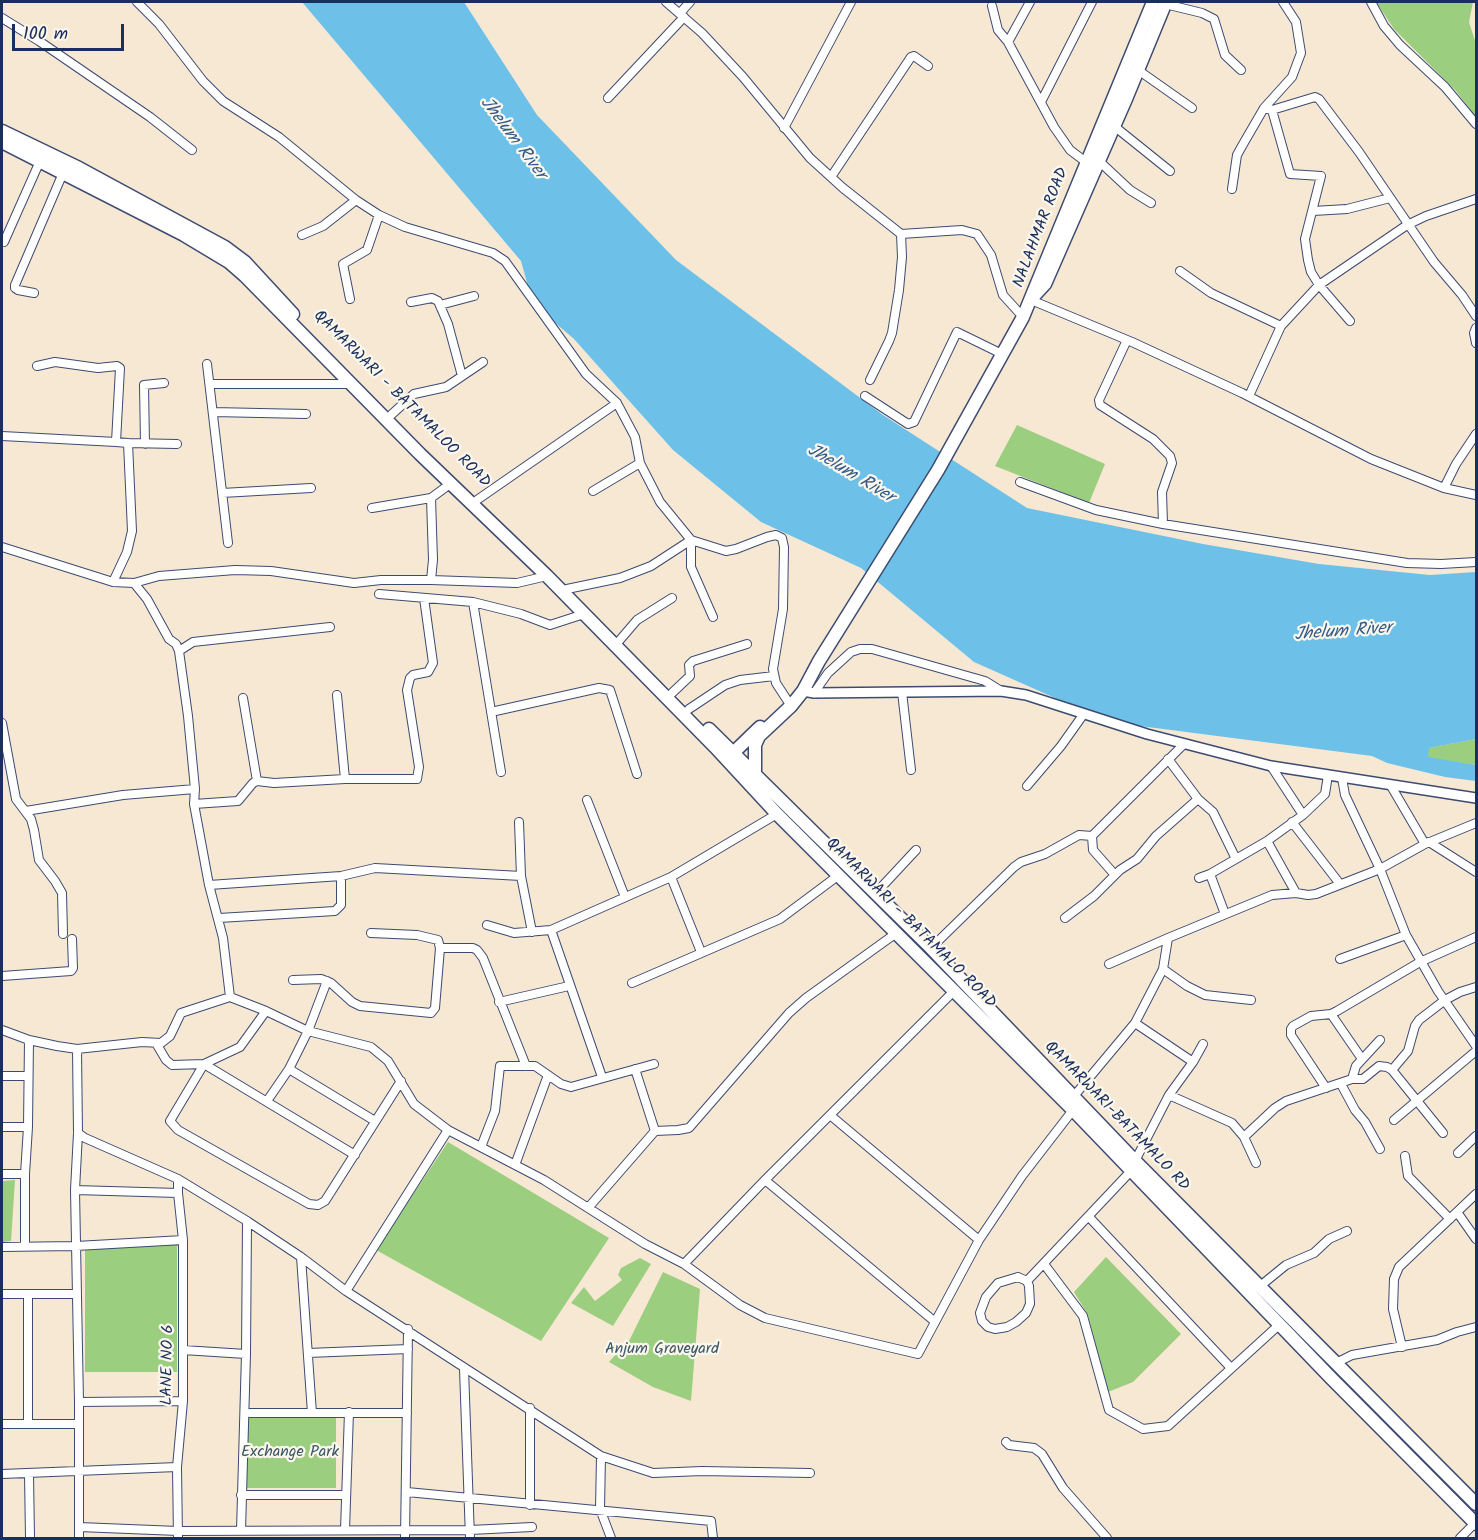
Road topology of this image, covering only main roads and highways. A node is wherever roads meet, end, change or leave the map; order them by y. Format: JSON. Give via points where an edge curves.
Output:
{"nodes":[{"id":1,"x":1161,"y":2,"type":"edge"},
{"id":2,"x":2,"y":131,"type":"edge"},
{"id":3,"x":2,"y":142,"type":"edge"},
{"id":4,"x":1031,"y":300,"type":"junction"},
{"id":5,"x":791,"y":703,"type":"junction"},
{"id":6,"x":730,"y":755,"type":"junction"},
{"id":7,"x":755,"y":774,"type":"junction"},
{"id":8,"x":1073,"y":1110,"type":"joint"},
{"id":9,"x":1133,"y":1166,"type":"junction"},
{"id":10,"x":1476,"y":1504,"type":"edge"},
{"id":11,"x":1476,"y":1523,"type":"edge"}],
"edges":[{"from":1,"to":4,"type":"main road","name":"NALAHMAR ROAD","via":[[1086,162]]},
{"from":1,"to":4,"type":"main road","name":"NALAHMAR ROAD","via":[[1100,161],[1045,284]]},
{"from":2,"to":6,"type":"main road","name":"QAMARWARI - BATAMALOO ROAD","via":[[79,168],[225,247],[245,262],[334,358],[689,709]]},
{"from":3,"to":6,"type":"main road","name":"QAMARWARI - BATAMALOO ROAD","via":[[229,262],[450,484]]},
{"from":4,"to":5,"type":"main road","via":[[938,470],[819,661],[809,692]]},
{"from":5,"to":6,"type":"main road"},
{"from":5,"to":7,"type":"main road","via":[[757,740]]},
{"from":6,"to":7,"type":"main road","name":"QAMARWARI-BATAMALO RD"},
{"from":6,"to":8,"type":"main road","name":"QAMARWARI - BATAMALO ROAD","via":[[777,813]]},
{"from":7,"to":9,"type":"main road","name":"QAMARWARI-BATAMALO RD","via":[[1074,1096]]},
{"from":8,"to":9,"type":"main road","name":"QAMARWARI-BATAMALO RD"},
{"from":9,"to":10,"type":"main road","name":"QAMARWARI-BATAMALO RD"},
{"from":9,"to":11,"type":"main road","name":"QAMARWARI-BATAMALO RD","via":[[1280,1324]]}]}
